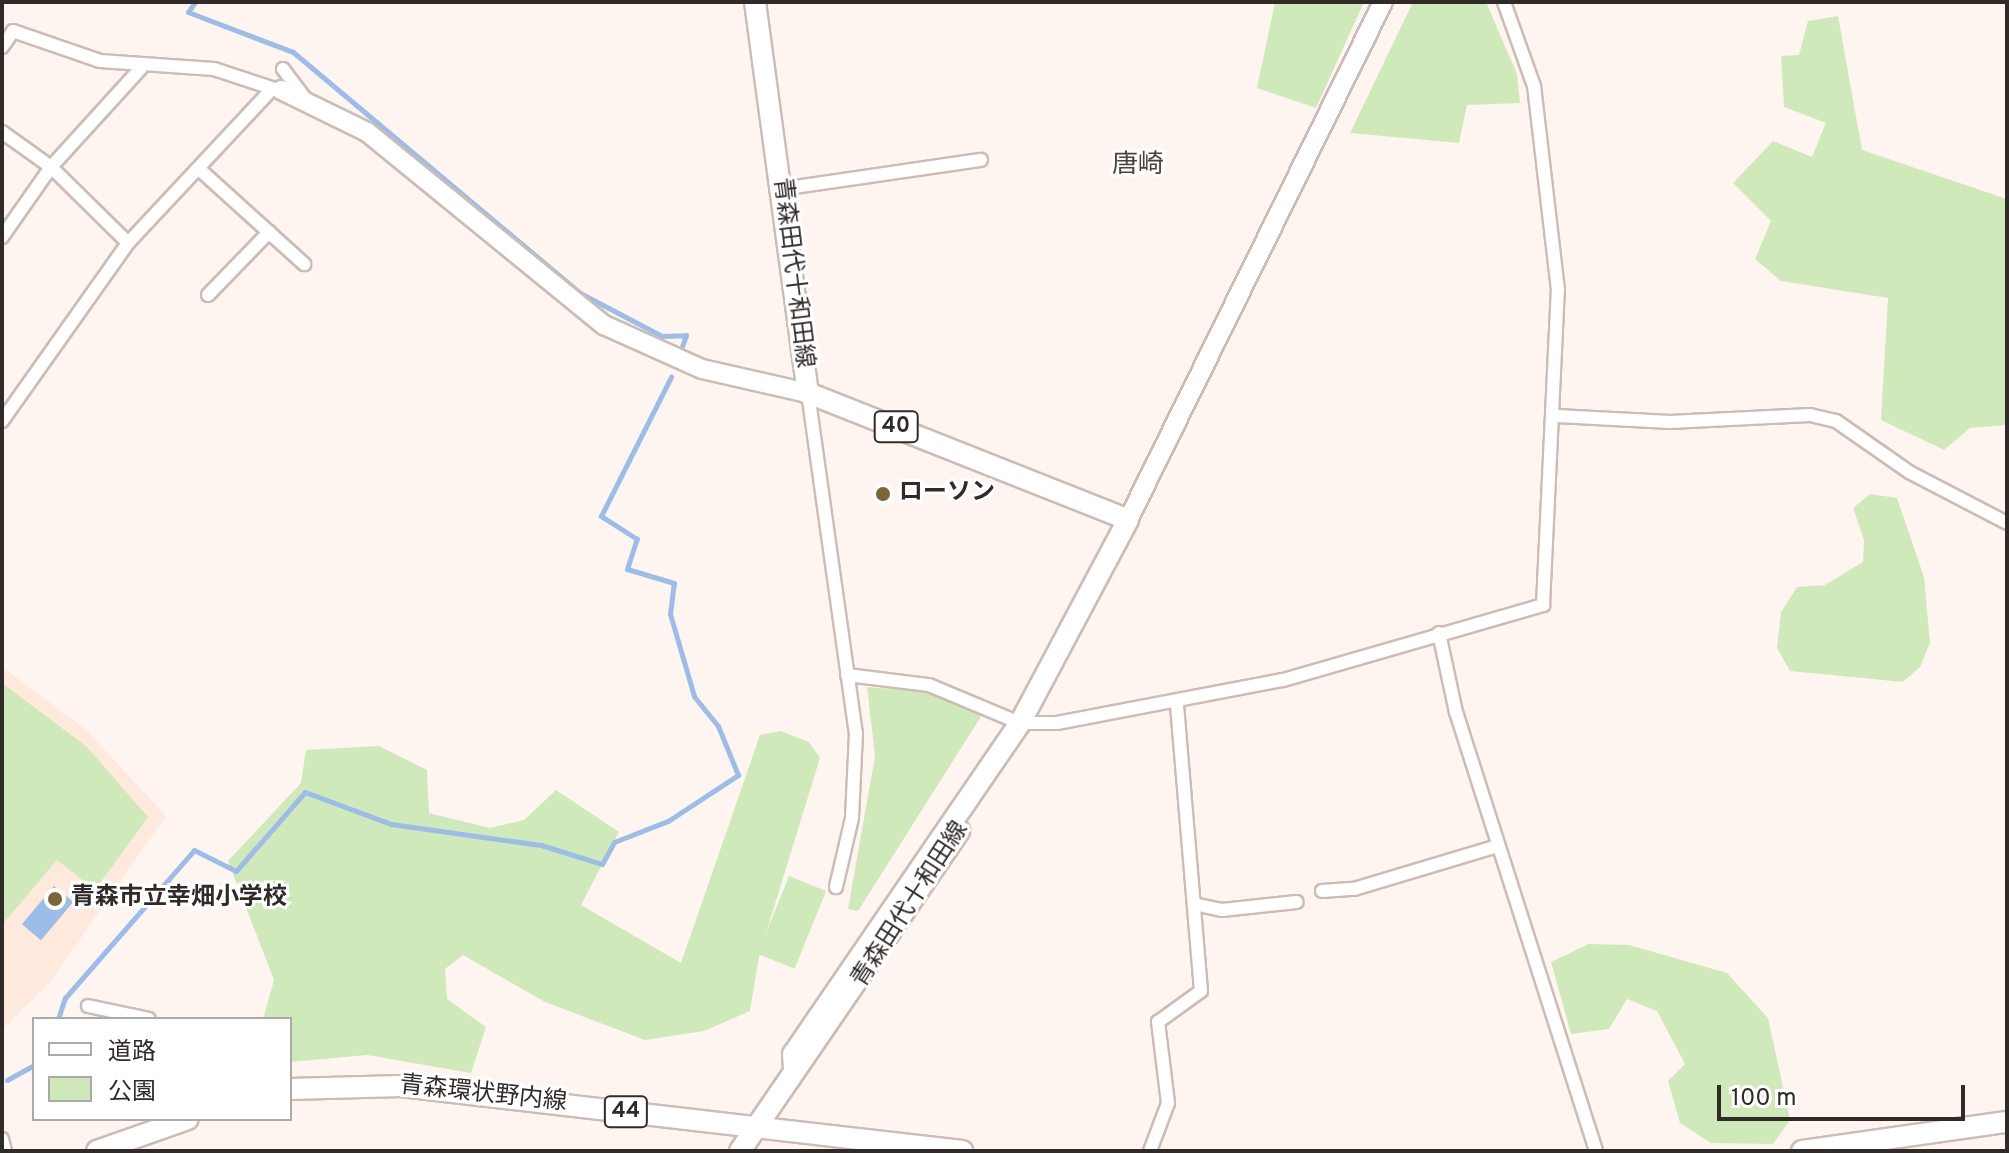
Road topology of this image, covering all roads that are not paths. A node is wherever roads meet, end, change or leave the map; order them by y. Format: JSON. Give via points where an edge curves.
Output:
{"nodes":[{"id":1,"x":755,"y":2,"type":"edge"},
{"id":2,"x":1383,"y":2,"type":"edge"},
{"id":3,"x":1504,"y":2,"type":"edge"},
{"id":4,"x":2,"y":47,"type":"edge"},
{"id":5,"x":141,"y":68,"type":"junction"},
{"id":6,"x":283,"y":69,"type":"dead end"},
{"id":7,"x":276,"y":90,"type":"junction"},
{"id":8,"x":305,"y":98,"type":"junction"},
{"id":9,"x":2,"y":132,"type":"edge"},
{"id":10,"x":981,"y":160,"type":"dead end"},
{"id":11,"x":51,"y":167,"type":"junction"},
{"id":12,"x":199,"y":169,"type":"junction"},
{"id":13,"x":781,"y":189,"type":"junction"},
{"id":14,"x":269,"y":232,"type":"junction"},
{"id":15,"x":2,"y":237,"type":"edge"},
{"id":16,"x":128,"y":243,"type":"junction"},
{"id":17,"x":304,"y":264,"type":"dead end"},
{"id":18,"x":208,"y":295,"type":"dead end"},
{"id":19,"x":808,"y":393,"type":"junction"},
{"id":20,"x":1557,"y":416,"type":"junction"},
{"id":21,"x":2,"y":421,"type":"edge"},
{"id":22,"x":1128,"y":520,"type":"junction"},
{"id":23,"x":2007,"y":523,"type":"edge"},
{"id":24,"x":1439,"y":633,"type":"junction"},
{"id":25,"x":847,"y":675,"type":"junction"},
{"id":26,"x":1177,"y":705,"type":"junction"},
{"id":27,"x":1018,"y":727,"type":"junction"},
{"id":28,"x":1497,"y":846,"type":"junction"},
{"id":29,"x":836,"y":887,"type":"dead end"},
{"id":30,"x":1322,"y":891,"type":"dead end"},
{"id":31,"x":1297,"y":902,"type":"dead end"},
{"id":32,"x":1194,"y":904,"type":"junction"},
{"id":33,"x":88,"y":1006,"type":"dead end"},
{"id":34,"x":140,"y":1017,"type":"edge"},
{"id":35,"x":292,"y":1089,"type":"edge"},
{"id":36,"x":182,"y":1121,"type":"edge"},
{"id":37,"x":2007,"y":1122,"type":"edge"},
{"id":38,"x":756,"y":1127,"type":"junction"},
{"id":39,"x":2,"y":1139,"type":"edge"},
{"id":40,"x":1858,"y":1147,"type":"edge"},
{"id":41,"x":5,"y":1151,"type":"edge"},
{"id":42,"x":97,"y":1151,"type":"edge"},
{"id":43,"x":740,"y":1151,"type":"edge"},
{"id":44,"x":962,"y":1151,"type":"edge"},
{"id":45,"x":1150,"y":1151,"type":"edge"},
{"id":46,"x":1596,"y":1151,"type":"edge"},
{"id":47,"x":1802,"y":1151,"type":"edge"}],
"edges":[{"from":1,"to":13,"type":"main road","name":"青森田代十和田線"},
{"from":2,"to":22,"type":"street"},
{"from":3,"to":20,"type":"street","via":[[1534,86],[1551,205]]},
{"from":4,"to":5,"type":"street","via":[[13,31]]},
{"from":5,"to":7,"type":"street","via":[[214,69]]},
{"from":5,"to":11,"type":"street"},
{"from":6,"to":8,"type":"street"},
{"from":7,"to":8,"type":"street"},
{"from":7,"to":12,"type":"street"},
{"from":8,"to":19,"type":"street","via":[[388,148],[604,325],[702,369]]},
{"from":9,"to":11,"type":"street"},
{"from":10,"to":13,"type":"street"},
{"from":11,"to":15,"type":"street"},
{"from":11,"to":16,"type":"street"},
{"from":12,"to":14,"type":"street"},
{"from":12,"to":16,"type":"street"},
{"from":13,"to":19,"type":"main road","name":"青森田代十和田線"},
{"from":14,"to":17,"type":"street"},
{"from":14,"to":18,"type":"street"},
{"from":16,"to":21,"type":"street"},
{"from":19,"to":22,"type":"main road","name":"青森田代十和田線","number":"40"},
{"from":19,"to":25,"type":"street"},
{"from":20,"to":23,"type":"street","via":[[1670,422],[1810,415],[1836,421],[1909,472]]},
{"from":20,"to":24,"type":"street","via":[[1543,605]]},
{"from":22,"to":27,"type":"main road","name":"青森田代十和田線"},
{"from":24,"to":26,"type":"street"},
{"from":24,"to":28,"type":"street"},
{"from":25,"to":27,"type":"street","via":[[937,687]]},
{"from":25,"to":29,"type":"street","via":[[856,778]]},
{"from":26,"to":27,"type":"street"},
{"from":26,"to":32,"type":"street"},
{"from":27,"to":38,"type":"main road","name":"青森田代十和田線","via":[[1014,744],[881,953],[807,1063],[794,1069]]},
{"from":28,"to":30,"type":"street","via":[[1354,889]]},
{"from":28,"to":46,"type":"street"},
{"from":31,"to":32,"type":"street","via":[[1222,910]]},
{"from":32,"to":45,"type":"street","via":[[1201,991],[1158,1022],[1168,1103]]},
{"from":33,"to":34,"type":"street"},
{"from":35,"to":38,"type":"main road","name":"青森環状野内線","number":"44","via":[[401,1086]]},
{"from":36,"to":42,"type":"main road"},
{"from":37,"to":40,"type":"main road"},
{"from":38,"to":43,"type":"main road","name":"青森田代十和田線"},
{"from":38,"to":44,"type":"main road","name":"青森環状野内線","number":"44"},
{"from":39,"to":41,"type":"street"},
{"from":40,"to":47,"type":"main road"}]}
